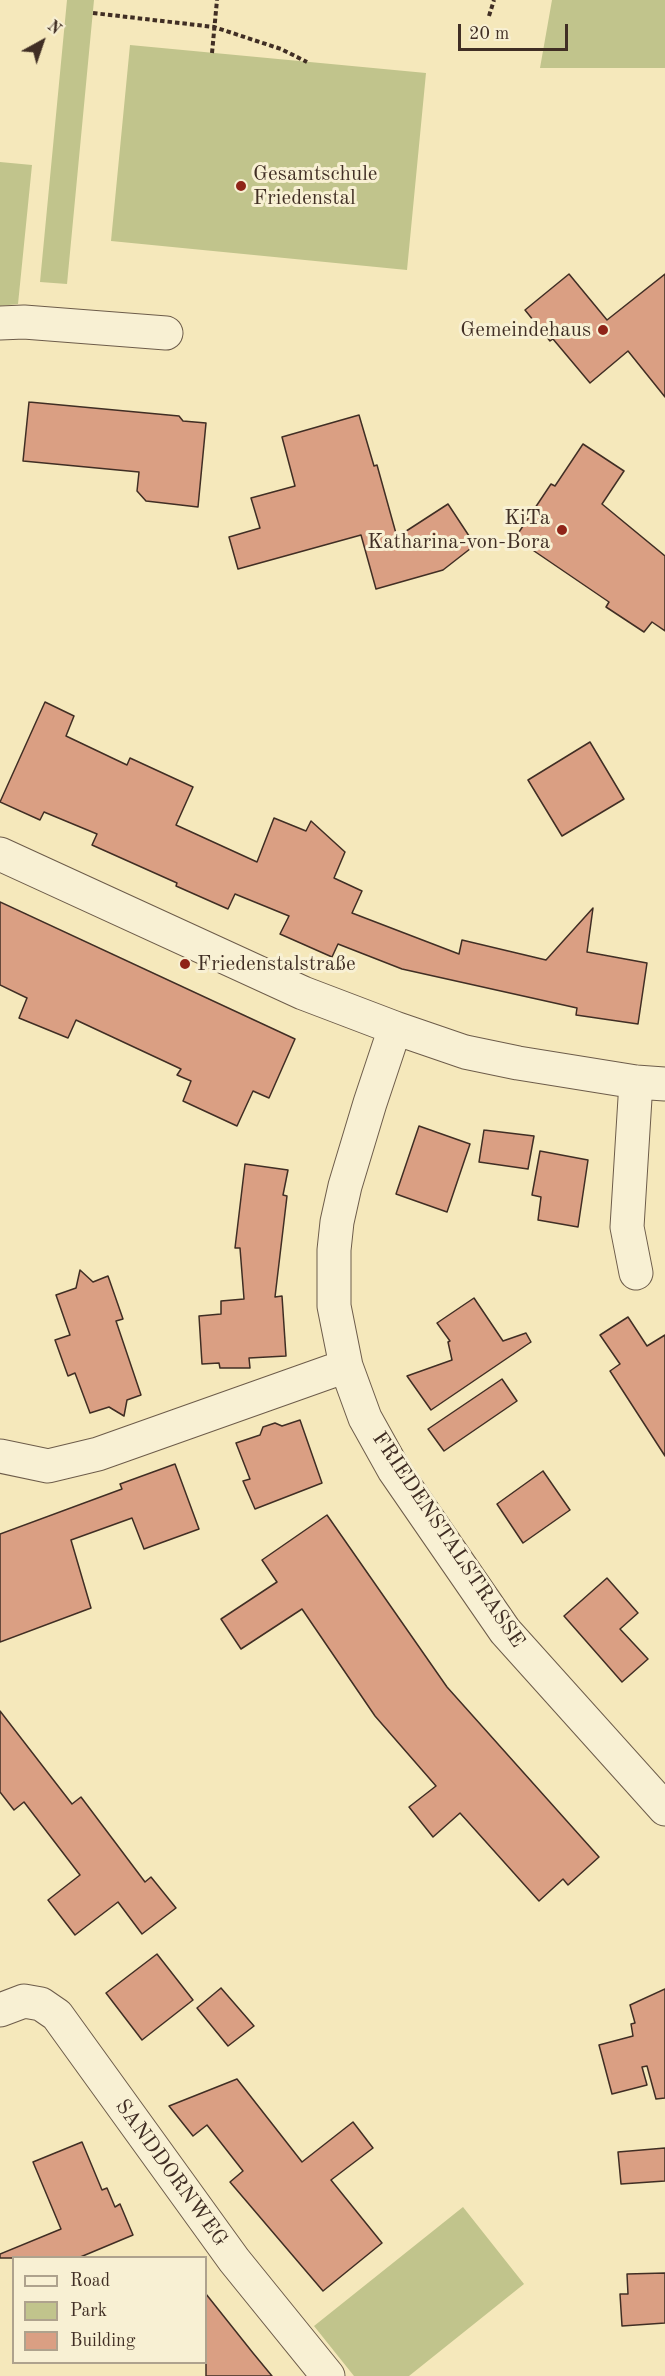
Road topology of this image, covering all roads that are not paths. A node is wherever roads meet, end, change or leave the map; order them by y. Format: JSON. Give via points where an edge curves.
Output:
{"nodes":[{"id":1,"x":0,"y":323,"type":"edge"},
{"id":2,"x":166,"y":333,"type":"dead end"},
{"id":3,"x":0,"y":854,"type":"edge"},
{"id":4,"x":395,"y":1028,"type":"junction"},
{"id":5,"x":651,"y":1083,"type":"edge"},
{"id":6,"x":636,"y":1273,"type":"dead end"},
{"id":7,"x":346,"y":1366,"type":"junction"},
{"id":8,"x":0,"y":1456,"type":"edge"},
{"id":9,"x":665,"y":1809,"type":"edge"},
{"id":10,"x":0,"y":2010,"type":"edge"},
{"id":11,"x":328,"y":2376,"type":"edge"}],
"edges":[{"from":1,"to":2,"type":"street"},
{"from":3,"to":4,"type":"street","via":[[303,993]]},
{"from":4,"to":5,"type":"street","via":[[465,1052]]},
{"from":4,"to":7,"type":"street","name":"FRIEDENSTALSTRASSE","via":[[366,1113],[337,1222],[334,1306]]},
{"from":5,"to":6,"type":"street","via":[[627,1227]]},
{"from":7,"to":8,"type":"street","via":[[98,1454],[48,1466]]},
{"from":7,"to":9,"type":"street","name":"FRIEDENSTALSTRASSE","via":[[365,1418],[394,1470],[505,1631]]},
{"from":10,"to":11,"type":"street","name":"SANDDORNWEG","via":[[24,2001],[41,2004],[57,2015],[234,2260]]}]}
